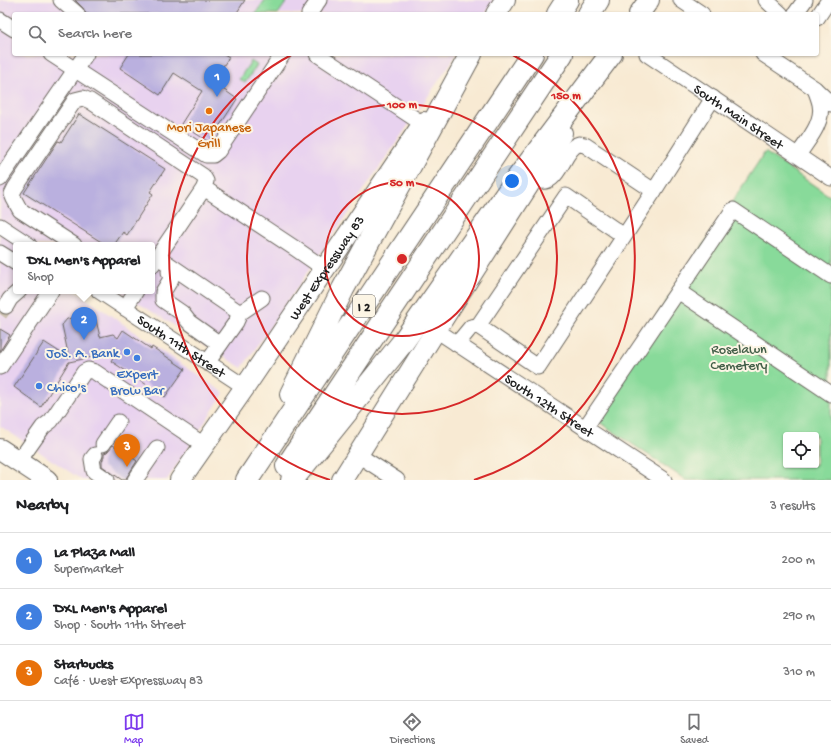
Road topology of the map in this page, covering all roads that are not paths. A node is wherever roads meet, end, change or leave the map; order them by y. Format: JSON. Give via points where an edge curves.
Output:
{"nodes":[{"id":1,"x":60,"y":0,"type":"edge"},
{"id":2,"x":319,"y":0,"type":"edge"},
{"id":3,"x":505,"y":0,"type":"edge"},
{"id":4,"x":567,"y":0,"type":"edge"},
{"id":5,"x":598,"y":0,"type":"edge"},
{"id":6,"x":649,"y":0,"type":"edge"},
{"id":7,"x":681,"y":0,"type":"edge"},
{"id":8,"x":766,"y":0,"type":"edge"},
{"id":9,"x":805,"y":0,"type":"edge"},
{"id":10,"x":829,"y":0,"type":"edge"},
{"id":11,"x":75,"y":12,"type":"edge"},
{"id":12,"x":311,"y":12,"type":"edge"},
{"id":13,"x":497,"y":12,"type":"edge"},
{"id":14,"x":559,"y":12,"type":"edge"},
{"id":15,"x":590,"y":12,"type":"edge"},
{"id":16,"x":640,"y":12,"type":"edge"},
{"id":17,"x":699,"y":12,"type":"edge"},
{"id":18,"x":779,"y":12,"type":"edge"},
{"id":19,"x":796,"y":12,"type":"edge"},
{"id":20,"x":819,"y":15,"type":"edge"},
{"id":21,"x":0,"y":20,"type":"edge"},
{"id":22,"x":12,"y":28,"type":"edge"},
{"id":23,"x":54,"y":56,"type":"edge"},
{"id":24,"x":84,"y":56,"type":"edge"},
{"id":25,"x":282,"y":56,"type":"edge"},
{"id":26,"x":320,"y":56,"type":"edge"},
{"id":27,"x":337,"y":56,"type":"edge"},
{"id":28,"x":470,"y":56,"type":"edge"},
{"id":29,"x":470,"y":56,"type":"edge"},
{"id":30,"x":531,"y":56,"type":"edge"},
{"id":31,"x":561,"y":56,"type":"edge"},
{"id":32,"x":610,"y":56,"type":"edge"},
{"id":33,"x":611,"y":56,"type":"edge"},
{"id":34,"x":650,"y":56,"type":"edge"},
{"id":35,"x":766,"y":56,"type":"edge"},
{"id":36,"x":74,"y":69,"type":"junction"},
{"id":37,"x":814,"y":88,"type":"junction"},
{"id":38,"x":713,"y":98,"type":"junction"},
{"id":39,"x":831,"y":104,"type":"edge"},
{"id":40,"x":426,"y":120,"type":"junction"},
{"id":41,"x":798,"y":155,"type":"junction"},
{"id":42,"x":534,"y":178,"type":"junction"},
{"id":43,"x":831,"y":178,"type":"edge"},
{"id":44,"x":0,"y":179,"type":"edge"},
{"id":45,"x":204,"y":188,"type":"junction"},
{"id":46,"x":654,"y":191,"type":"junction"},
{"id":47,"x":20,"y":210,"type":"junction"},
{"id":48,"x":3,"y":228,"type":"edge"},
{"id":49,"x":624,"y":236,"type":"junction"},
{"id":50,"x":24,"y":242,"type":"edge"},
{"id":51,"x":69,"y":242,"type":"edge"},
{"id":52,"x":0,"y":253,"type":"edge"},
{"id":53,"x":13,"y":261,"type":"edge"},
{"id":54,"x":155,"y":261,"type":"edge"},
{"id":55,"x":170,"y":269,"type":"junction"},
{"id":56,"x":325,"y":269,"type":"junction"},
{"id":57,"x":831,"y":276,"type":"edge"},
{"id":58,"x":155,"y":291,"type":"edge"},
{"id":59,"x":678,"y":291,"type":"junction"},
{"id":60,"x":16,"y":294,"type":"edge"},
{"id":61,"x":49,"y":294,"type":"edge"},
{"id":62,"x":103,"y":294,"type":"edge"},
{"id":63,"x":134,"y":294,"type":"edge"},
{"id":64,"x":154,"y":294,"type":"edge"},
{"id":65,"x":262,"y":298,"type":"dead end"},
{"id":66,"x":6,"y":306,"type":"tunnel mouth"},
{"id":67,"x":125,"y":308,"type":"junction"},
{"id":68,"x":240,"y":313,"type":"junction"},
{"id":69,"x":478,"y":326,"type":"junction"},
{"id":70,"x":436,"y":330,"type":"junction"},
{"id":71,"x":220,"y":344,"type":"junction"},
{"id":72,"x":457,"y":344,"type":"junction"},
{"id":73,"x":208,"y":363,"type":"junction"},
{"id":74,"x":538,"y":367,"type":"junction"},
{"id":75,"x":0,"y":368,"type":"edge"},
{"id":76,"x":521,"y":386,"type":"junction"},
{"id":77,"x":245,"y":387,"type":"junction"},
{"id":78,"x":831,"y":394,"type":"edge"},
{"id":79,"x":118,"y":422,"type":"dead end"},
{"id":80,"x":585,"y":428,"type":"junction"},
{"id":81,"x":204,"y":445,"type":"junction"},
{"id":82,"x":157,"y":448,"type":"dead end"},
{"id":83,"x":0,"y":449,"type":"edge"},
{"id":84,"x":358,"y":455,"type":"junction"},
{"id":85,"x":19,"y":461,"type":"junction"},
{"id":86,"x":184,"y":476,"type":"edge"},
{"id":87,"x":249,"y":477,"type":"edge"},
{"id":88,"x":389,"y":478,"type":"edge"},
{"id":89,"x":47,"y":480,"type":"edge"},
{"id":90,"x":106,"y":480,"type":"edge"},
{"id":91,"x":135,"y":480,"type":"edge"},
{"id":92,"x":277,"y":480,"type":"edge"},
{"id":93,"x":292,"y":480,"type":"edge"},
{"id":94,"x":342,"y":480,"type":"edge"},
{"id":95,"x":664,"y":480,"type":"edge"}],
"edges":[{"from":1,"to":11,"type":"street"},
{"from":2,"to":12,"type":"street"},
{"from":3,"to":13,"type":"main road"},
{"from":4,"to":14,"type":"highway"},
{"from":5,"to":15,"type":"highway"},
{"from":6,"to":16,"type":"main road"},
{"from":7,"to":17,"type":"street"},
{"from":8,"to":18,"type":"street"},
{"from":9,"to":19,"type":"street"},
{"from":10,"to":20,"type":"street"},
{"from":21,"to":22,"type":"street"},
{"from":23,"to":36,"type":"street"},
{"from":24,"to":36,"type":"street"},
{"from":25,"to":36,"type":"street","via":[[213,155],[199,151]]},
{"from":26,"to":40,"type":"street"},
{"from":27,"to":40,"type":"street"},
{"from":28,"to":40,"type":"main road","name":"West Expressway 83"},
{"from":29,"to":87,"type":"highway","via":[[343,289]]},
{"from":30,"to":87,"type":"highway","number":"I 2"},
{"from":31,"to":92,"type":"highway","number":"I 2"},
{"from":32,"to":93,"type":"highway","via":[[517,179],[402,342]]},
{"from":33,"to":42,"type":"main road"},
{"from":34,"to":38,"type":"street","name":"South Main Street"},
{"from":35,"to":37,"type":"street"},
{"from":36,"to":44,"type":"street"},
{"from":37,"to":39,"type":"street"},
{"from":37,"to":41,"type":"street","via":[[821,116]]},
{"from":38,"to":41,"type":"street","name":"South Main Street"},
{"from":38,"to":46,"type":"street"},
{"from":40,"to":56,"type":"main road","name":"West Expressway 83"},
{"from":41,"to":43,"type":"street","name":"South Main Street"},
{"from":42,"to":46,"type":"street","via":[[546,182],[557,173],[573,148],[579,144],[585,145]]},
{"from":42,"to":70,"type":"main road"},
{"from":45,"to":47,"type":"street","via":[[206,181],[203,176],[83,98],[75,100],[15,188],[12,194]]},
{"from":45,"to":54,"type":"street"},
{"from":45,"to":56,"type":"street"},
{"from":46,"to":49,"type":"street"},
{"from":47,"to":48,"type":"street"},
{"from":47,"to":51,"type":"street"},
{"from":48,"to":50,"type":"street"},
{"from":49,"to":69,"type":"street","via":[[566,196]]},
{"from":49,"to":74,"type":"street"},
{"from":52,"to":53,"type":"street"},
{"from":54,"to":55,"type":"street"},
{"from":55,"to":58,"type":"street"},
{"from":55,"to":68,"type":"street"},
{"from":56,"to":77,"type":"main road","name":"West Expressway 83"},
{"from":57,"to":59,"type":"street","via":[[733,210]]},
{"from":59,"to":78,"type":"street"},
{"from":59,"to":80,"type":"street"},
{"from":60,"to":66,"type":"street"},
{"from":61,"to":75,"type":"street"},
{"from":62,"to":67,"type":"street","name":"South 11th Street"},
{"from":63,"to":67,"type":"street"},
{"from":64,"to":71,"type":"street","via":[[159,307],[178,320],[189,322]]},
{"from":65,"to":68,"type":"street"},
{"from":67,"to":73,"type":"street","name":"South 11th Street"},
{"from":68,"to":71,"type":"street"},
{"from":69,"to":72,"type":"street","via":[[471,327]]},
{"from":69,"to":74,"type":"street"},
{"from":70,"to":72,"type":"street","name":"South 12th Street"},
{"from":70,"to":84,"type":"main road"},
{"from":71,"to":73,"type":"street"},
{"from":72,"to":76,"type":"street","name":"South 12th Street"},
{"from":73,"to":77,"type":"street","name":"South 11th Street"},
{"from":74,"to":76,"type":"street","via":[[529,374]]},
{"from":76,"to":80,"type":"street","name":"South 12th Street"},
{"from":77,"to":81,"type":"main road","name":"West Expressway 83"},
{"from":79,"to":90,"type":"street","via":[[92,459],[94,471]]},
{"from":80,"to":95,"type":"street","name":"South 12th Street"},
{"from":81,"to":85,"type":"street","via":[[95,372],[88,370]]},
{"from":81,"to":86,"type":"main road","name":"West Expressway 83"},
{"from":82,"to":91,"type":"street"},
{"from":83,"to":85,"type":"main road"},
{"from":84,"to":88,"type":"street"},
{"from":84,"to":94,"type":"main road"},
{"from":85,"to":89,"type":"main road"}]}
